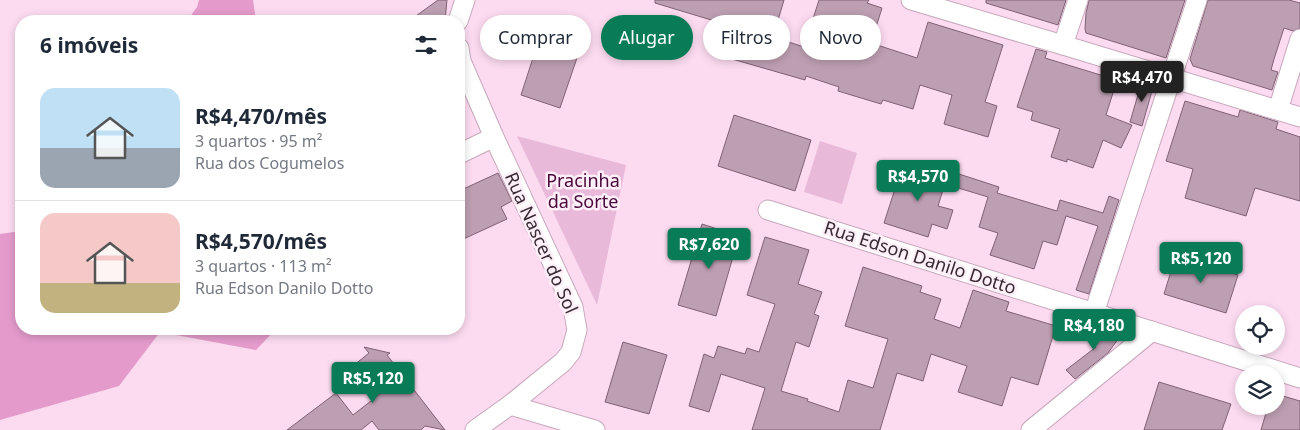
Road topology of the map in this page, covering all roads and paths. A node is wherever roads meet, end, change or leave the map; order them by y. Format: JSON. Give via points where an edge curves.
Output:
{"nodes":[{"id":1,"x":465,"y":0,"type":"edge"},
{"id":2,"x":911,"y":0,"type":"edge"},
{"id":3,"x":1078,"y":0,"type":"edge"},
{"id":4,"x":1196,"y":0,"type":"edge"},
{"id":5,"x":967,"y":8,"type":"edge"},
{"id":6,"x":460,"y":15,"type":"edge"},
{"id":7,"x":1300,"y":39,"type":"edge"},
{"id":8,"x":1063,"y":45,"type":"junction"},
{"id":9,"x":465,"y":68,"type":"edge"},
{"id":10,"x":1170,"y":77,"type":"junction"},
{"id":11,"x":1278,"y":110,"type":"junction"},
{"id":12,"x":1300,"y":117,"type":"edge"},
{"id":13,"x":494,"y":137,"type":"junction"},
{"id":14,"x":465,"y":151,"type":"edge"},
{"id":15,"x":768,"y":210,"type":"dead end"},
{"id":16,"x":1094,"y":313,"type":"junction"},
{"id":17,"x":1152,"y":331,"type":"junction"},
{"id":18,"x":1300,"y":378,"type":"edge"},
{"id":19,"x":510,"y":404,"type":"junction"},
{"id":20,"x":475,"y":430,"type":"edge"},
{"id":21,"x":594,"y":430,"type":"edge"},
{"id":22,"x":1031,"y":430,"type":"edge"}],
"edges":[{"from":1,"to":6,"type":"street"},
{"from":2,"to":5,"type":"street"},
{"from":3,"to":8,"type":"street"},
{"from":4,"to":10,"type":"street"},
{"from":5,"to":8,"type":"street"},
{"from":7,"to":11,"type":"street"},
{"from":8,"to":10,"type":"street"},
{"from":9,"to":13,"type":"street","name":"Rua Nascer do Sol"},
{"from":10,"to":11,"type":"street"},
{"from":10,"to":16,"type":"street"},
{"from":11,"to":12,"type":"street"},
{"from":13,"to":14,"type":"street"},
{"from":13,"to":19,"type":"street","name":"Rua Nascer do Sol","via":[[572,307],[577,330],[571,352],[563,362]]},
{"from":15,"to":16,"type":"street","name":"Rua Edson Danilo Dotto"},
{"from":16,"to":17,"type":"street","name":"Rua Edson Danilo Dotto"},
{"from":17,"to":18,"type":"street","name":"Rua Edson Danilo Dotto"},
{"from":17,"to":22,"type":"street"},
{"from":19,"to":20,"type":"street","name":"Rua Nascer do Sol"},
{"from":19,"to":21,"type":"street"}]}
